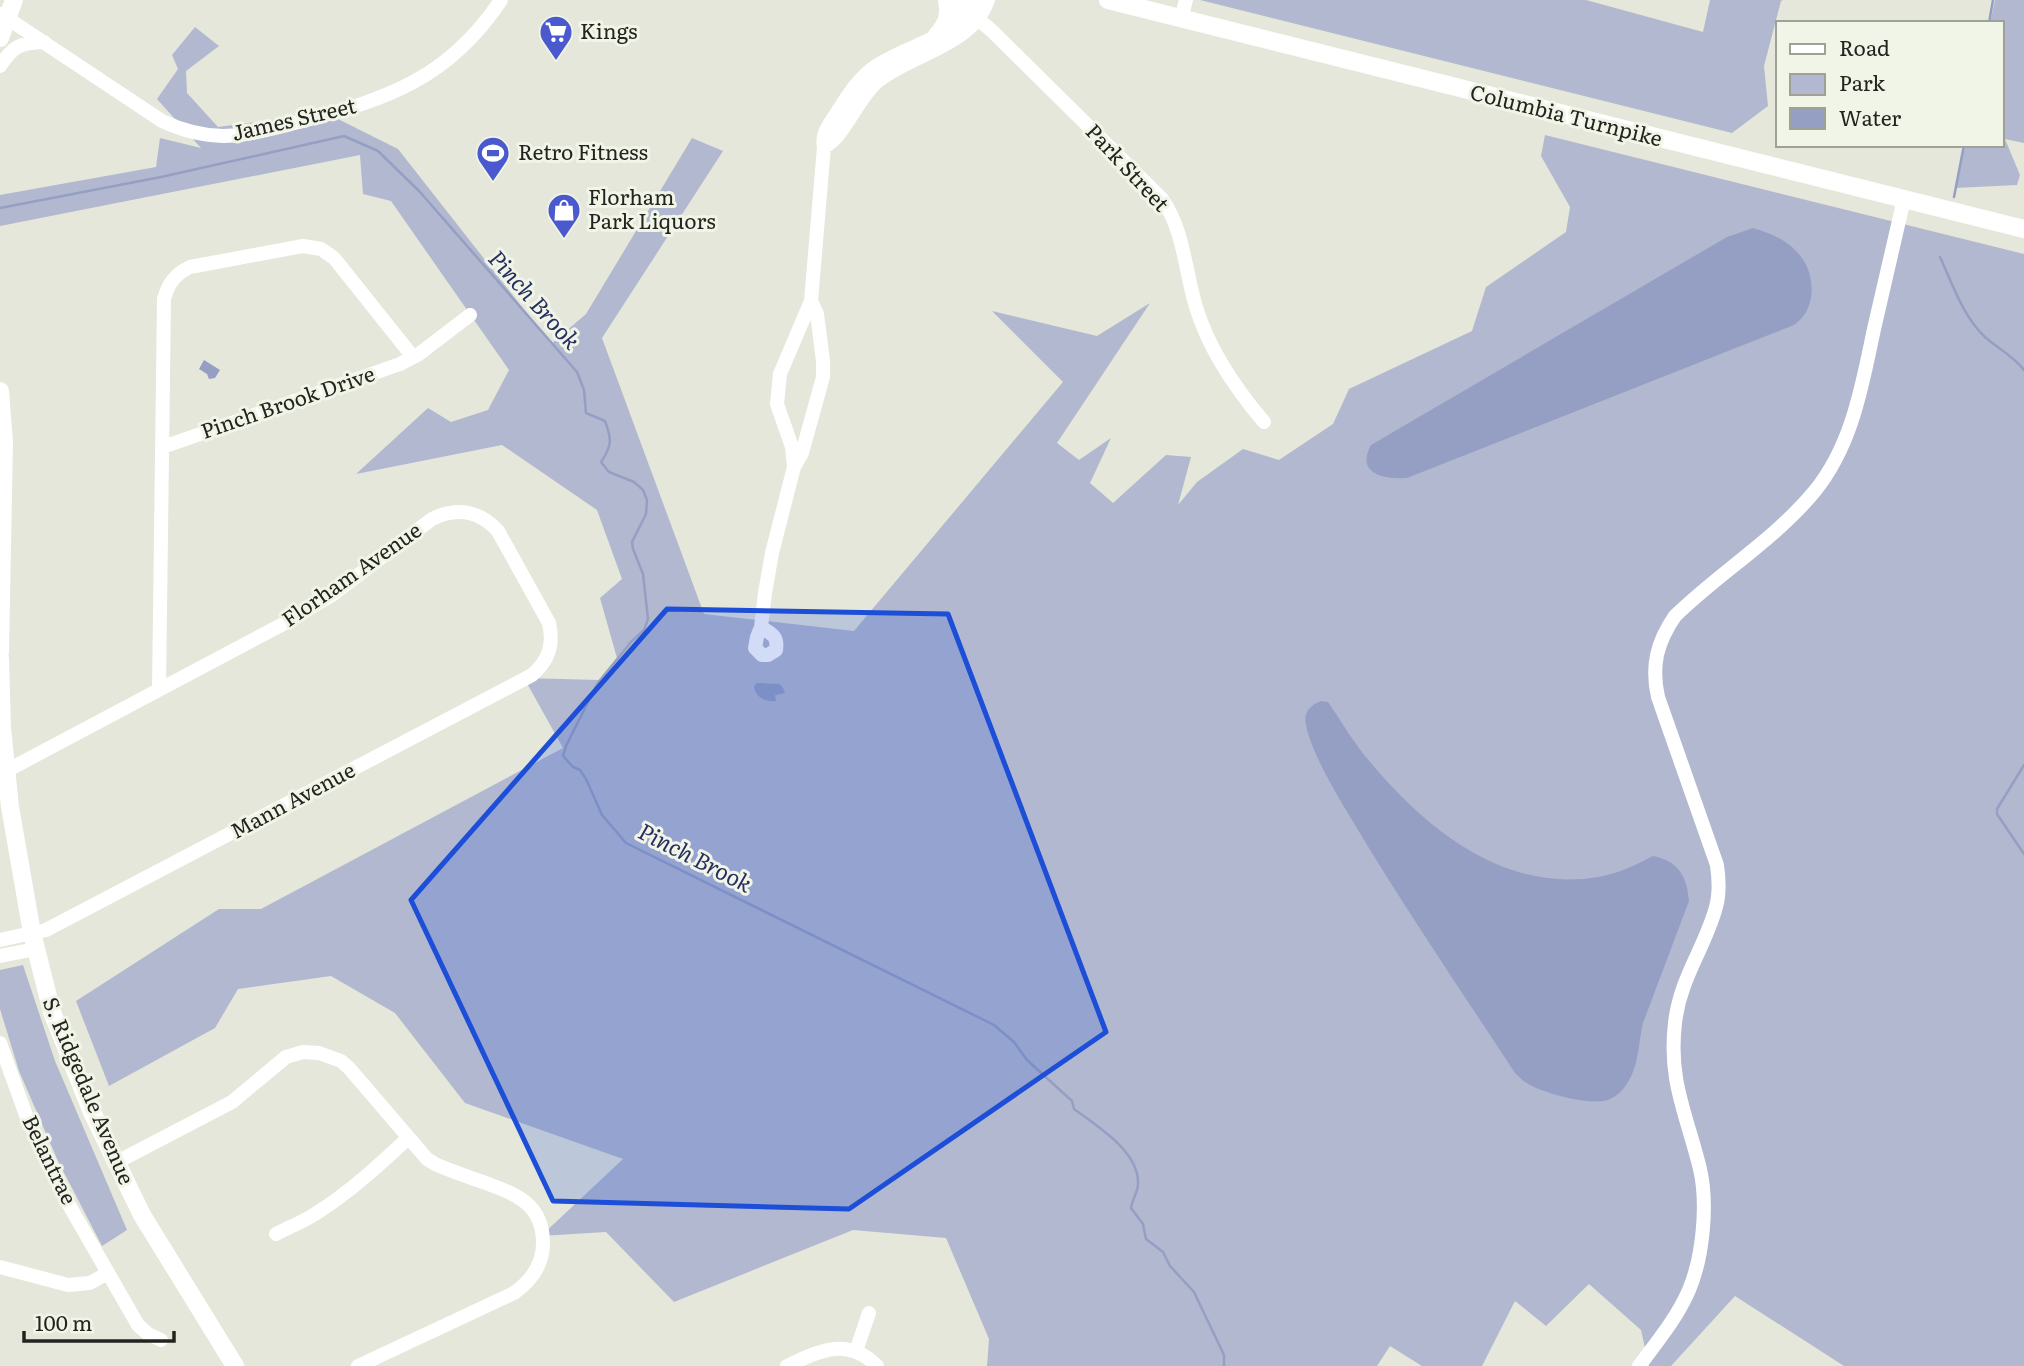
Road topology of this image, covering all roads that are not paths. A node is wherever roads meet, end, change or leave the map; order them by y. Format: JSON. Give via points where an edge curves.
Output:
{"nodes":[{"id":1,"x":14,"y":0,"type":"edge"},
{"id":2,"x":501,"y":0,"type":"edge"},
{"id":3,"x":947,"y":0,"type":"edge"},
{"id":4,"x":988,"y":0,"type":"edge"},
{"id":5,"x":1108,"y":0,"type":"edge"},
{"id":6,"x":1186,"y":0,"type":"edge"},
{"id":7,"x":970,"y":8,"type":"edge"},
{"id":8,"x":4,"y":16,"type":"edge"},
{"id":9,"x":1181,"y":19,"type":"junction"},
{"id":10,"x":937,"y":36,"type":"junction"},
{"id":11,"x":0,"y":38,"type":"edge"},
{"id":12,"x":44,"y":42,"type":"junction"},
{"id":13,"x":0,"y":66,"type":"edge"},
{"id":14,"x":824,"y":148,"type":"junction"},
{"id":15,"x":1904,"y":200,"type":"junction"},
{"id":16,"x":2024,"y":229,"type":"edge"},
{"id":17,"x":811,"y":301,"type":"junction"},
{"id":18,"x":470,"y":315,"type":"dead end"},
{"id":19,"x":414,"y":357,"type":"junction"},
{"id":20,"x":0,"y":390,"type":"edge"},
{"id":21,"x":1264,"y":422,"type":"dead end"},
{"id":22,"x":163,"y":447,"type":"junction"},
{"id":23,"x":794,"y":467,"type":"junction"},
{"id":24,"x":761,"y":627,"type":"dead end"},
{"id":25,"x":0,"y":652,"type":"edge"},
{"id":26,"x":0,"y":658,"type":"edge"},
{"id":27,"x":547,"y":659,"type":"joint"},
{"id":28,"x":159,"y":690,"type":"junction"},
{"id":29,"x":1,"y":708,"type":"edge"},
{"id":30,"x":6,"y":771,"type":"junction"},
{"id":31,"x":0,"y":940,"type":"edge"},
{"id":32,"x":34,"y":941,"type":"junction"},
{"id":33,"x":0,"y":956,"type":"edge"},
{"id":34,"x":0,"y":1043,"type":"edge"},
{"id":35,"x":408,"y":1138,"type":"junction"},
{"id":36,"x":115,"y":1163,"type":"junction"},
{"id":37,"x":276,"y":1234,"type":"dead end"},
{"id":38,"x":0,"y":1267,"type":"edge"},
{"id":39,"x":108,"y":1273,"type":"junction"},
{"id":40,"x":869,"y":1313,"type":"dead end"},
{"id":41,"x":161,"y":1340,"type":"dead end"},
{"id":42,"x":856,"y":1351,"type":"junction"},
{"id":43,"x":235,"y":1366,"type":"edge"},
{"id":44,"x":358,"y":1366,"type":"edge"},
{"id":45,"x":787,"y":1366,"type":"edge"},
{"id":46,"x":877,"y":1366,"type":"edge"},
{"id":47,"x":1639,"y":1366,"type":"edge"}],
"edges":[{"from":1,"to":8,"type":"main road"},
{"from":2,"to":12,"type":"street","name":"James Street","via":[[461,47],[399,90],[356,107],[225,137],[190,132],[162,121]]},
{"from":3,"to":10,"type":"main road","via":[[948,19]]},
{"from":4,"to":7,"type":"street"},
{"from":5,"to":9,"type":"main road","name":"Columbia Turnpike"},
{"from":6,"to":9,"type":"street"},
{"from":7,"to":10,"type":"street"},
{"from":7,"to":14,"type":"street","via":[[954,40],[875,83],[833,143]]},
{"from":7,"to":21,"type":"street","name":"Park Street","via":[[1170,211],[1200,320],[1228,375]]},
{"from":8,"to":11,"type":"main road"},
{"from":8,"to":12,"type":"street","name":"James Street"},
{"from":9,"to":15,"type":"main road","name":"Columbia Turnpike"},
{"from":10,"to":14,"type":"street","via":[[866,74],[826,130]]},
{"from":12,"to":13,"type":"street","via":[[26,43],[9,51]]},
{"from":14,"to":17,"type":"street"},
{"from":15,"to":16,"type":"main road","name":"Columbia Turnpike"},
{"from":15,"to":47,"type":"street","via":[[1859,396],[1839,455],[1796,511],[1675,616],[1656,654],[1658,697],[1717,865],[1719,890],[1680,997],[1673,1040],[1680,1103],[1704,1193],[1702,1234],[1689,1290]]},
{"from":17,"to":23,"type":"street","via":[[817,314],[823,377]]},
{"from":17,"to":23,"type":"street","via":[[778,388],[777,404]]},
{"from":18,"to":19,"type":"street","name":"Pinch Brook Drive"},
{"from":19,"to":22,"type":"street","name":"Pinch Brook Drive"},
{"from":19,"to":22,"type":"street","via":[[334,258],[321,249],[303,246],[190,267],[170,282],[164,299]]},
{"from":20,"to":25,"type":"main road","via":[[4,442]]},
{"from":22,"to":28,"type":"street"},
{"from":23,"to":24,"type":"street","via":[[772,553]]},
{"from":26,"to":29,"type":"main road","name":"S. Ridgedale Avenue"},
{"from":27,"to":28,"type":"street","name":"Florham Avenue","via":[[552,643],[549,623],[498,530],[475,514],[453,511],[432,519],[284,625]]},
{"from":27,"to":32,"type":"street","name":"Mann Avenue","via":[[532,675],[46,930]]},
{"from":28,"to":30,"type":"street","name":"Florham Avenue"},
{"from":29,"to":30,"type":"main road","name":"S. Ridgedale Avenue"},
{"from":30,"to":32,"type":"main road","name":"S. Ridgedale Avenue"},
{"from":31,"to":32,"type":"street"},
{"from":32,"to":33,"type":"street"},
{"from":32,"to":36,"type":"main road","name":"S. Ridgedale Avenue","via":[[52,1012]]},
{"from":34,"to":39,"type":"street","name":"Belantrae","via":[[27,1118]]},
{"from":35,"to":36,"type":"street","via":[[349,1068],[330,1056],[303,1052],[282,1060],[232,1102]]},
{"from":35,"to":37,"type":"street","via":[[338,1198]]},
{"from":35,"to":44,"type":"street","via":[[437,1165],[515,1194],[528,1204],[542,1233],[541,1258],[531,1278],[514,1293]]},
{"from":36,"to":43,"type":"main road","name":"S. Ridgedale Avenue"},
{"from":38,"to":39,"type":"street","via":[[68,1285],[90,1283]]},
{"from":39,"to":41,"type":"street","name":"Belantrae","via":[[138,1325]]},
{"from":40,"to":42,"type":"street"},
{"from":42,"to":45,"type":"street","via":[[822,1350]]},
{"from":42,"to":46,"type":"street"}]}
